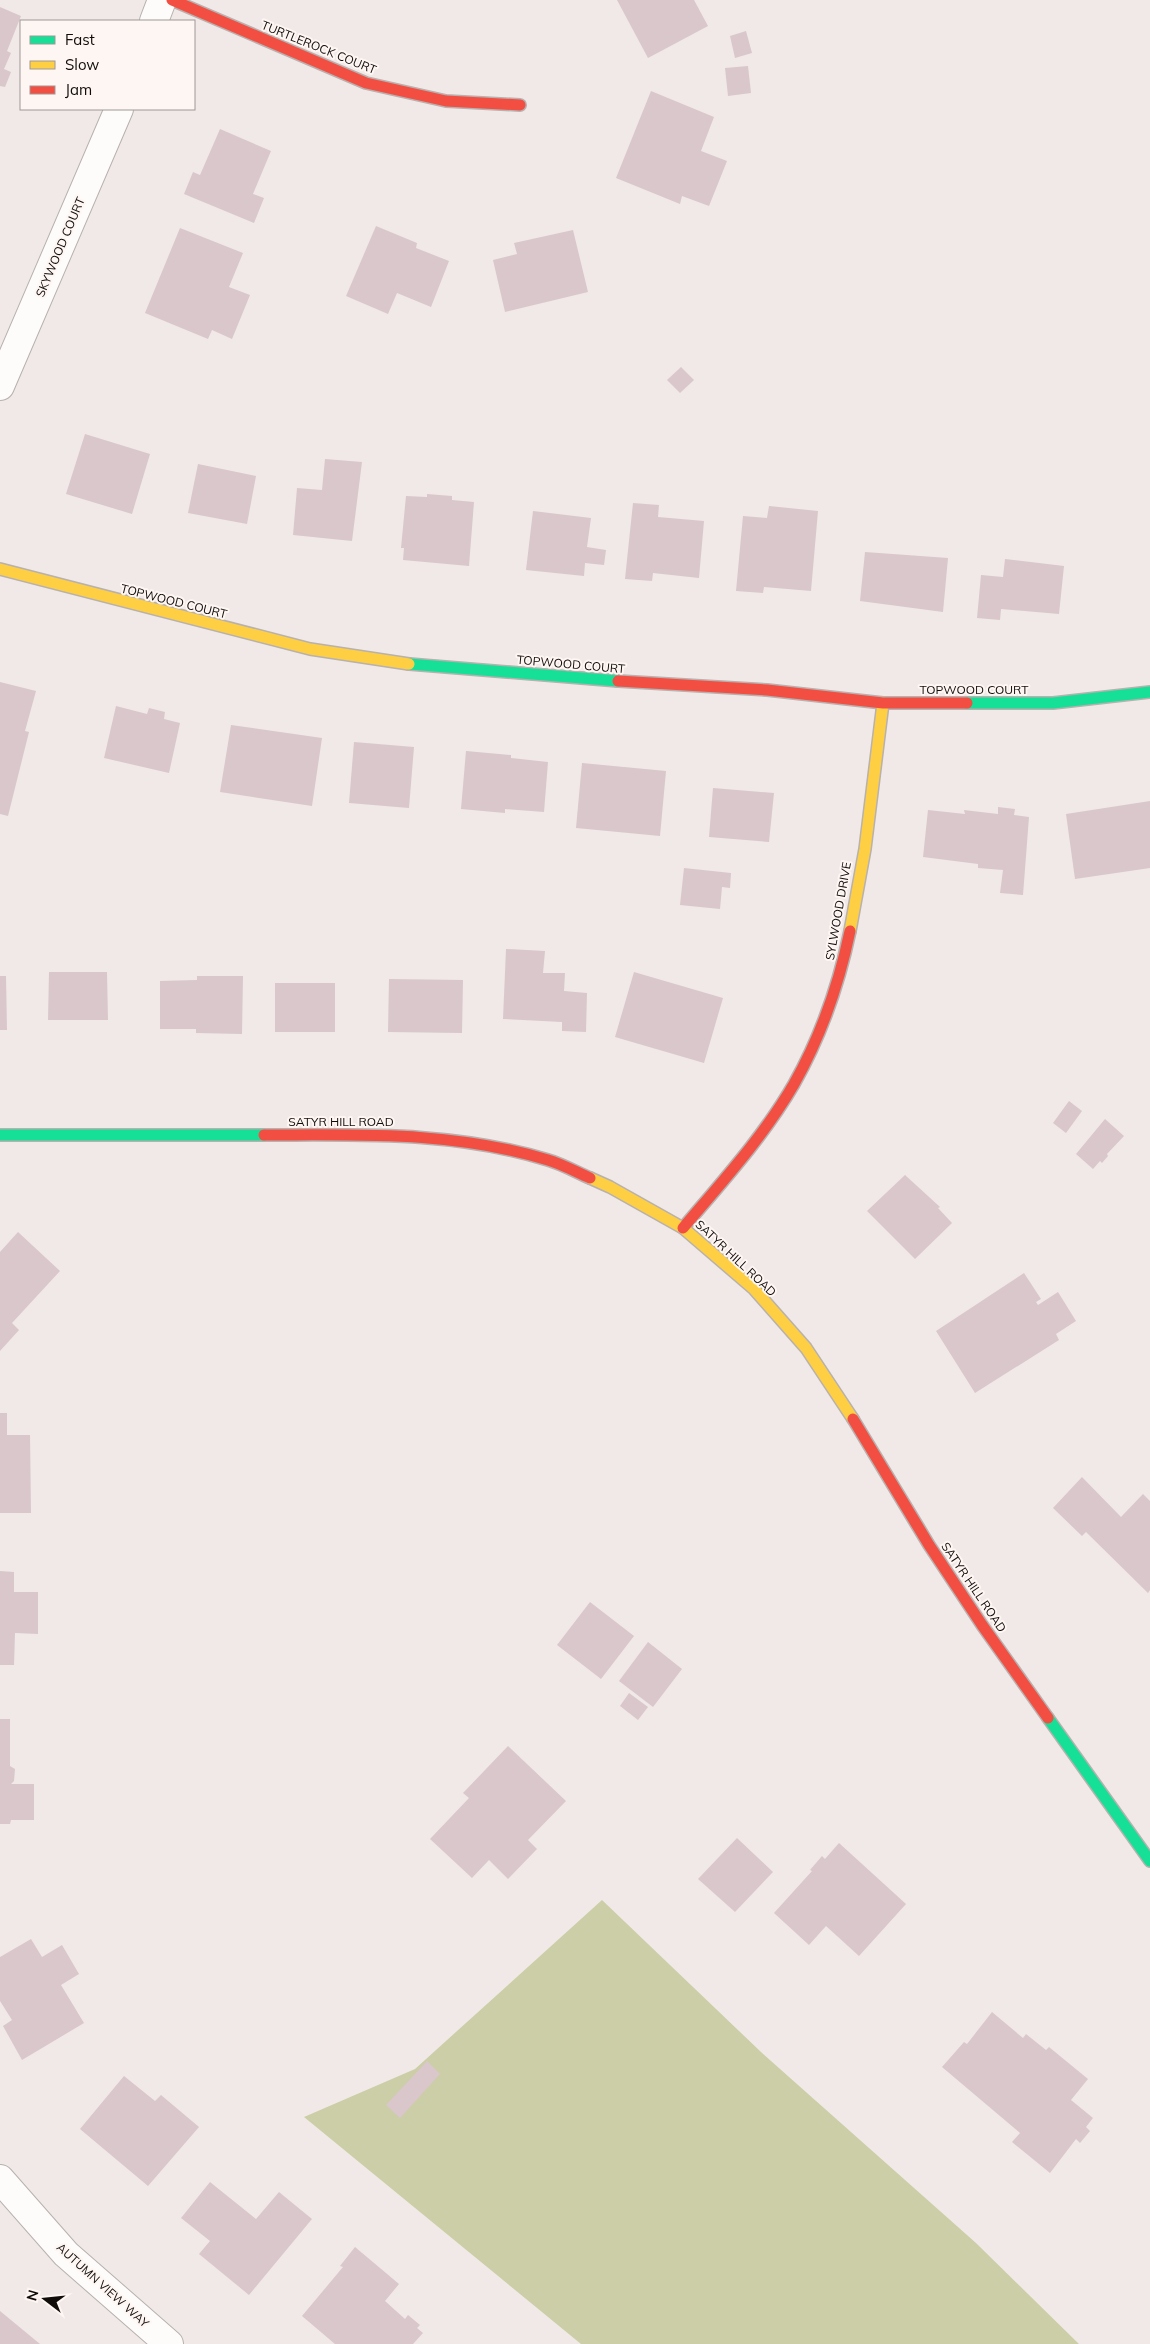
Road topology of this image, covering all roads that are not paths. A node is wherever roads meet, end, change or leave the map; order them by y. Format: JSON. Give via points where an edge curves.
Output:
{"nodes":[{"id":1,"x":162,"y":0,"type":"edge"},
{"id":2,"x":172,"y":0,"type":"edge"},
{"id":3,"x":154,"y":20,"type":"edge"},
{"id":4,"x":520,"y":105,"type":"dead end"},
{"id":5,"x":119,"y":110,"type":"edge"},
{"id":6,"x":0,"y":386,"type":"edge"},
{"id":7,"x":0,"y":569,"type":"edge"},
{"id":8,"x":1150,"y":692,"type":"edge"},
{"id":9,"x":883,"y":703,"type":"junction"},
{"id":10,"x":0,"y":1135,"type":"edge"},
{"id":11,"x":683,"y":1228,"type":"junction"},
{"id":12,"x":1150,"y":1861,"type":"edge"},
{"id":13,"x":0,"y":2179,"type":"edge"},
{"id":14,"x":169,"y":2344,"type":"edge"}],
"edges":[{"from":1,"to":3,"type":"street"},
{"from":2,"to":4,"type":"street","name":"TURTLEROCK COURT","via":[[366,83],[446,101]]},
{"from":5,"to":6,"type":"street","name":"SKYWOOD COURT"},
{"from":7,"to":9,"type":"street","name":"TOPWOOD COURT","via":[[310,649],[416,665],[767,690]]},
{"from":8,"to":9,"type":"street","name":"TOPWOOD COURT","via":[[1053,703]]},
{"from":9,"to":11,"type":"street","name":"SYLWOOD DRIVE","via":[[846,956],[825,1022],[795,1082],[769,1124]]},
{"from":10,"to":11,"type":"street","name":"SATYR HILL ROAD","via":[[408,1135],[483,1144],[549,1160],[610,1187]]},
{"from":11,"to":12,"type":"street","name":"SATYR HILL ROAD","via":[[754,1289],[806,1348],[842,1399],[982,1625]]},
{"from":13,"to":14,"type":"street","name":"AUTUMN VIEW WAY","via":[[66,2254]]}]}
